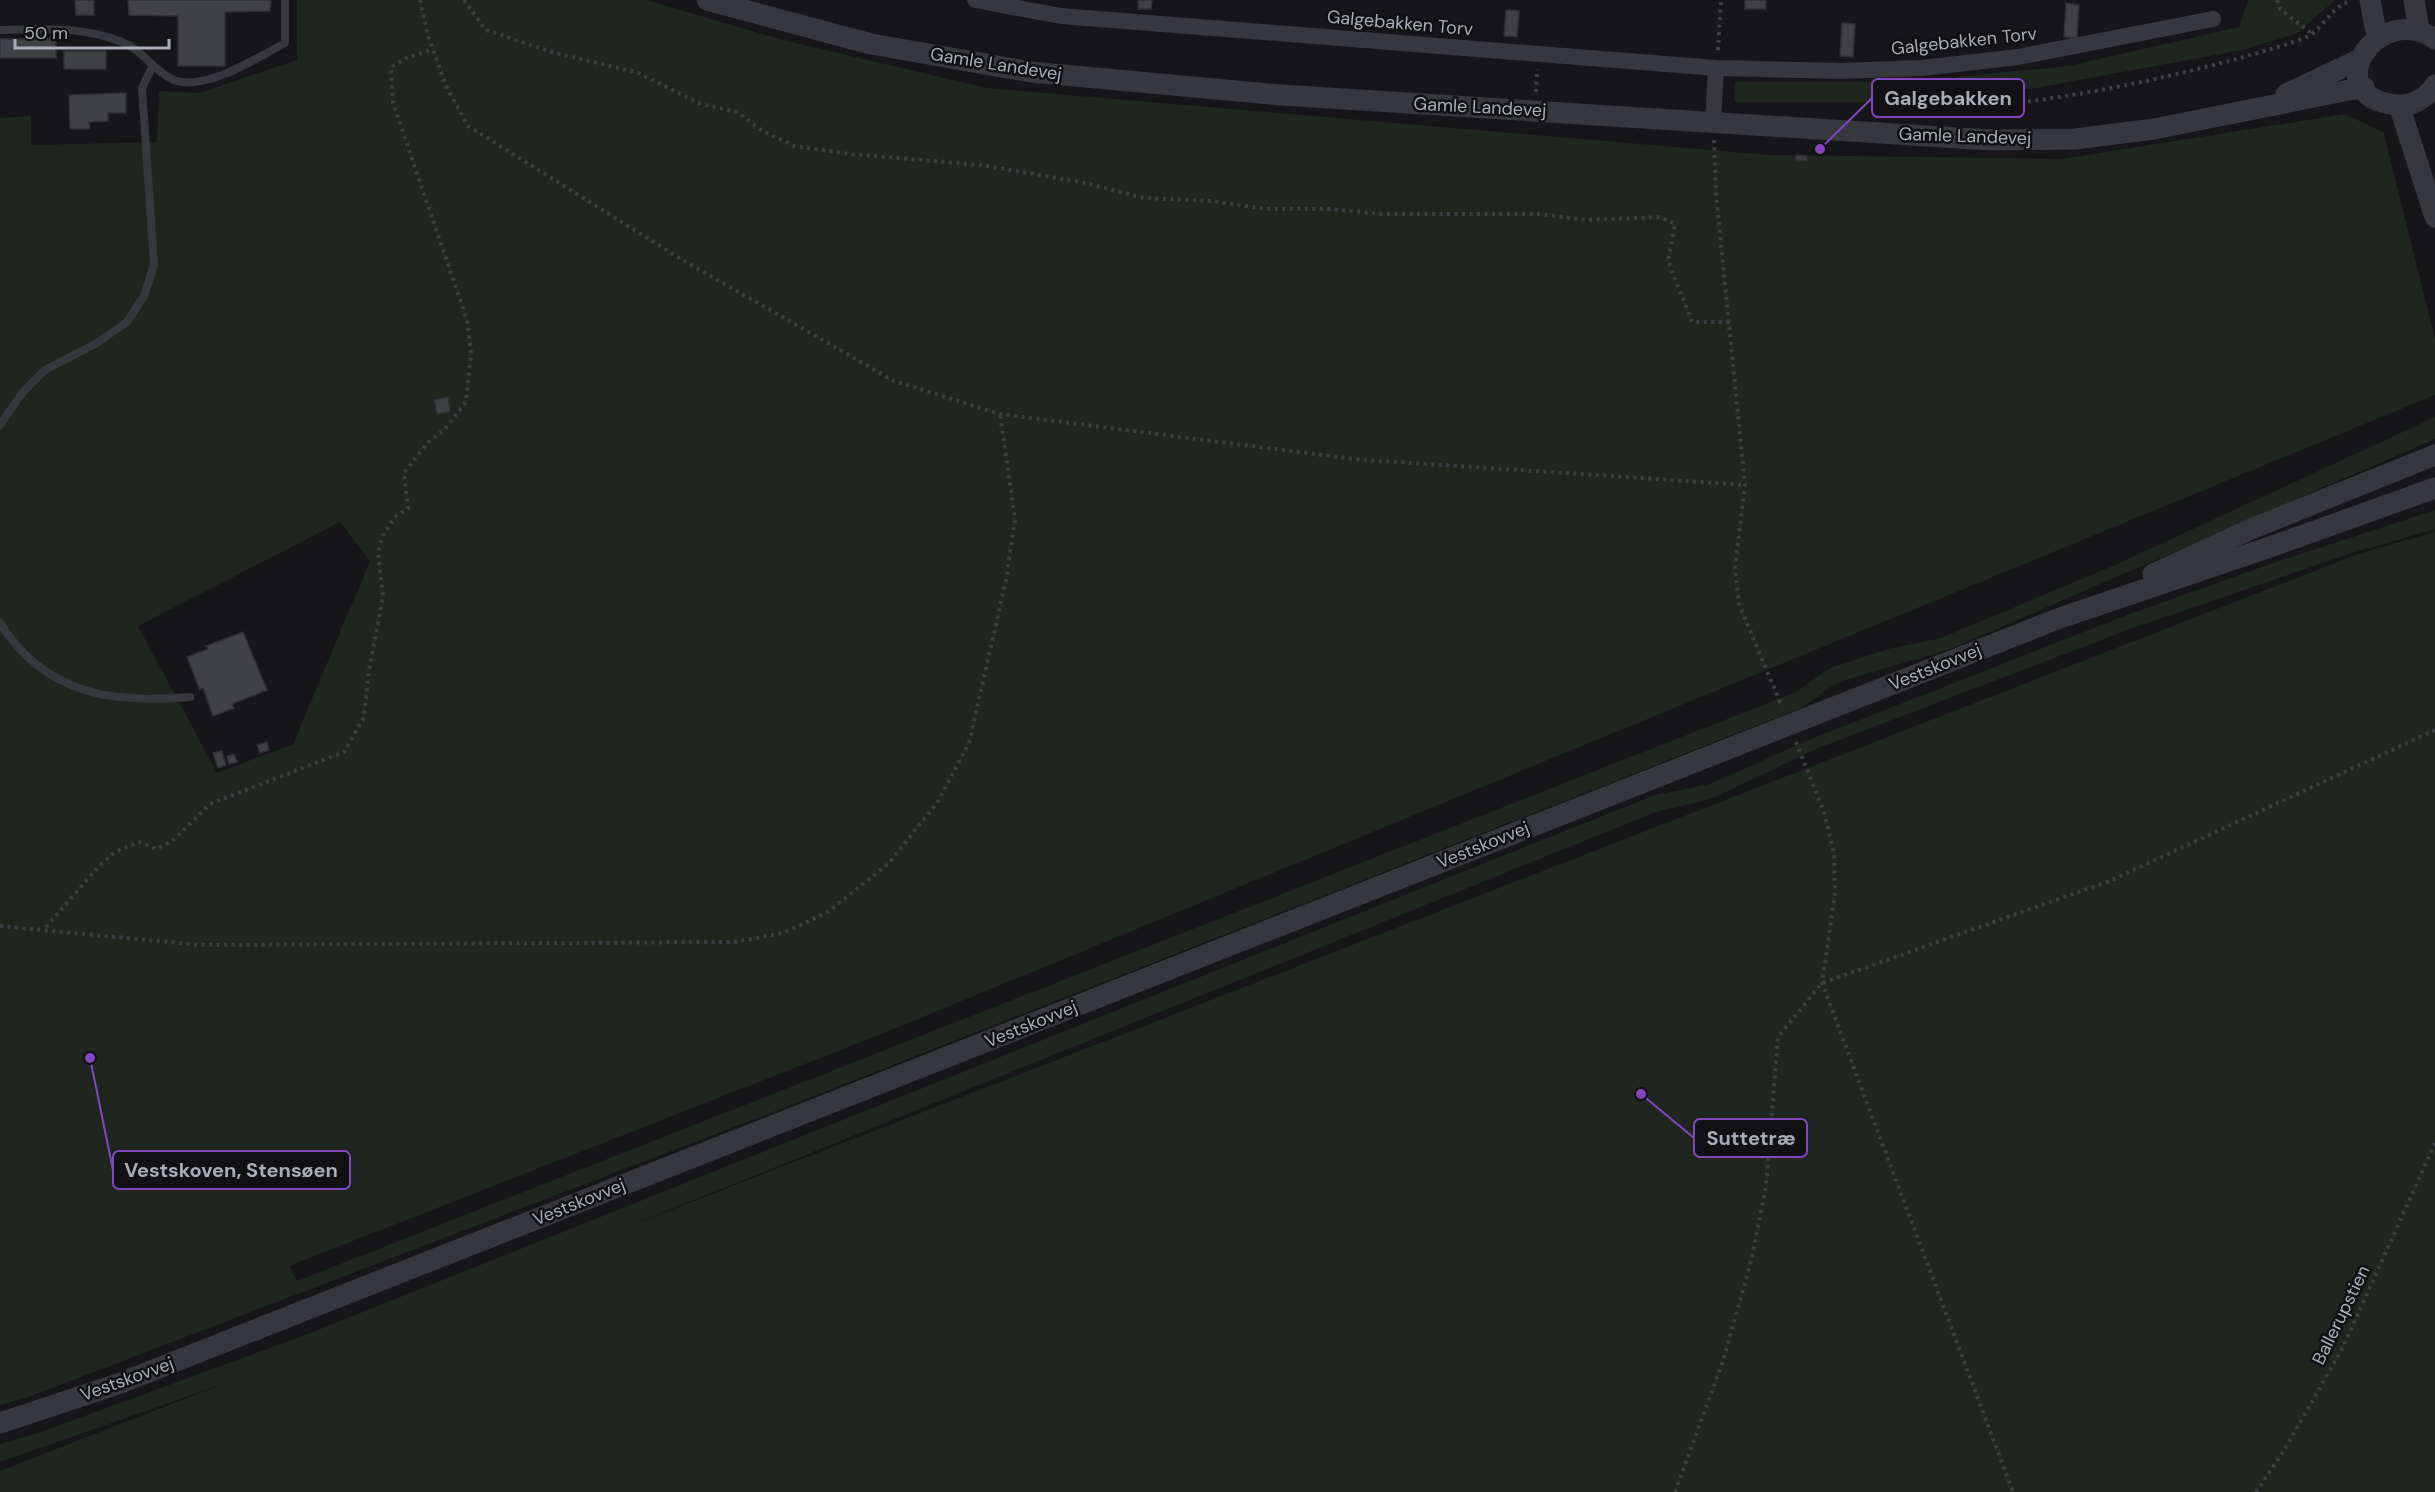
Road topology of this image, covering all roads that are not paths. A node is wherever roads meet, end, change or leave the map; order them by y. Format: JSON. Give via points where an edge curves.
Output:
{"nodes":[{"id":1,"x":285,"y":0,"type":"edge"},
{"id":2,"x":707,"y":0,"type":"edge"},
{"id":3,"x":975,"y":0,"type":"edge"},
{"id":4,"x":2370,"y":0,"type":"edge"},
{"id":5,"x":2414,"y":0,"type":"edge"},
{"id":6,"x":2213,"y":19,"type":"dead end"},
{"id":7,"x":2418,"y":24,"type":"junction"},
{"id":8,"x":2375,"y":27,"type":"junction"},
{"id":9,"x":0,"y":30,"type":"edge"},
{"id":10,"x":2435,"y":39,"type":"edge"},
{"id":11,"x":2356,"y":61,"type":"junction"},
{"id":12,"x":153,"y":65,"type":"junction"},
{"id":13,"x":1716,"y":68,"type":"junction"},
{"id":14,"x":2364,"y":87,"type":"junction"},
{"id":15,"x":2433,"y":96,"type":"edge"},
{"id":16,"x":2399,"y":105,"type":"junction"},
{"id":17,"x":2258,"y":106,"type":"junction"},
{"id":18,"x":1713,"y":121,"type":"junction"},
{"id":19,"x":2435,"y":218,"type":"edge"},
{"id":20,"x":0,"y":425,"type":"edge"},
{"id":21,"x":2435,"y":455,"type":"edge"},
{"id":22,"x":2435,"y":488,"type":"edge"},
{"id":23,"x":2060,"y":618,"type":"junction"},
{"id":24,"x":0,"y":623,"type":"edge"},
{"id":25,"x":190,"y":697,"type":"dead end"},
{"id":26,"x":0,"y":1423,"type":"edge"}],
"edges":[{"from":1,"to":12,"type":"lane","via":[[285,43],[230,72],[200,81],[175,80]]},
{"from":2,"to":18,"type":"street","name":"Gamle Landevej","via":[[871,44],[1031,72],[1281,95]]},
{"from":3,"to":13,"type":"street","name":"Galgebakken Torv","via":[[1061,16]]},
{"from":4,"to":8,"type":"street"},
{"from":5,"to":7,"type":"street"},
{"from":6,"to":13,"type":"street","name":"Galgebakken Torv","via":[[2018,57],[1933,66],[1840,71]]},
{"from":7,"to":8,"type":"street","via":[[2389,21]]},
{"from":7,"to":10,"type":"street"},
{"from":8,"to":11,"type":"street","via":[[2365,36]]},
{"from":9,"to":12,"type":"lane","via":[[86,30],[125,42]]},
{"from":11,"to":14,"type":"street"},
{"from":11,"to":17,"type":"street","name":"Gamle Landevej"},
{"from":12,"to":20,"type":"lane","via":[[142,88],[154,265],[144,296],[127,322],[97,344],[45,370],[23,392]]},
{"from":13,"to":18,"type":"street"},
{"from":14,"to":16,"type":"street","via":[[2385,103]]},
{"from":14,"to":17,"type":"street","name":"Gamle Landevej"},
{"from":15,"to":16,"type":"street"},
{"from":16,"to":19,"type":"street"},
{"from":17,"to":18,"type":"street","name":"Gamle Landevej","via":[[2154,129],[2075,139],[1990,140]]},
{"from":21,"to":23,"type":"street","name":"Vestskovvej","via":[[2251,529]]},
{"from":22,"to":23,"type":"street","name":"Vestskovvej"},
{"from":23,"to":26,"type":"street","name":"Vestskovvej","via":[[118,1384]]},
{"from":24,"to":25,"type":"lane","via":[[15,647],[64,683],[130,698]]}]}
